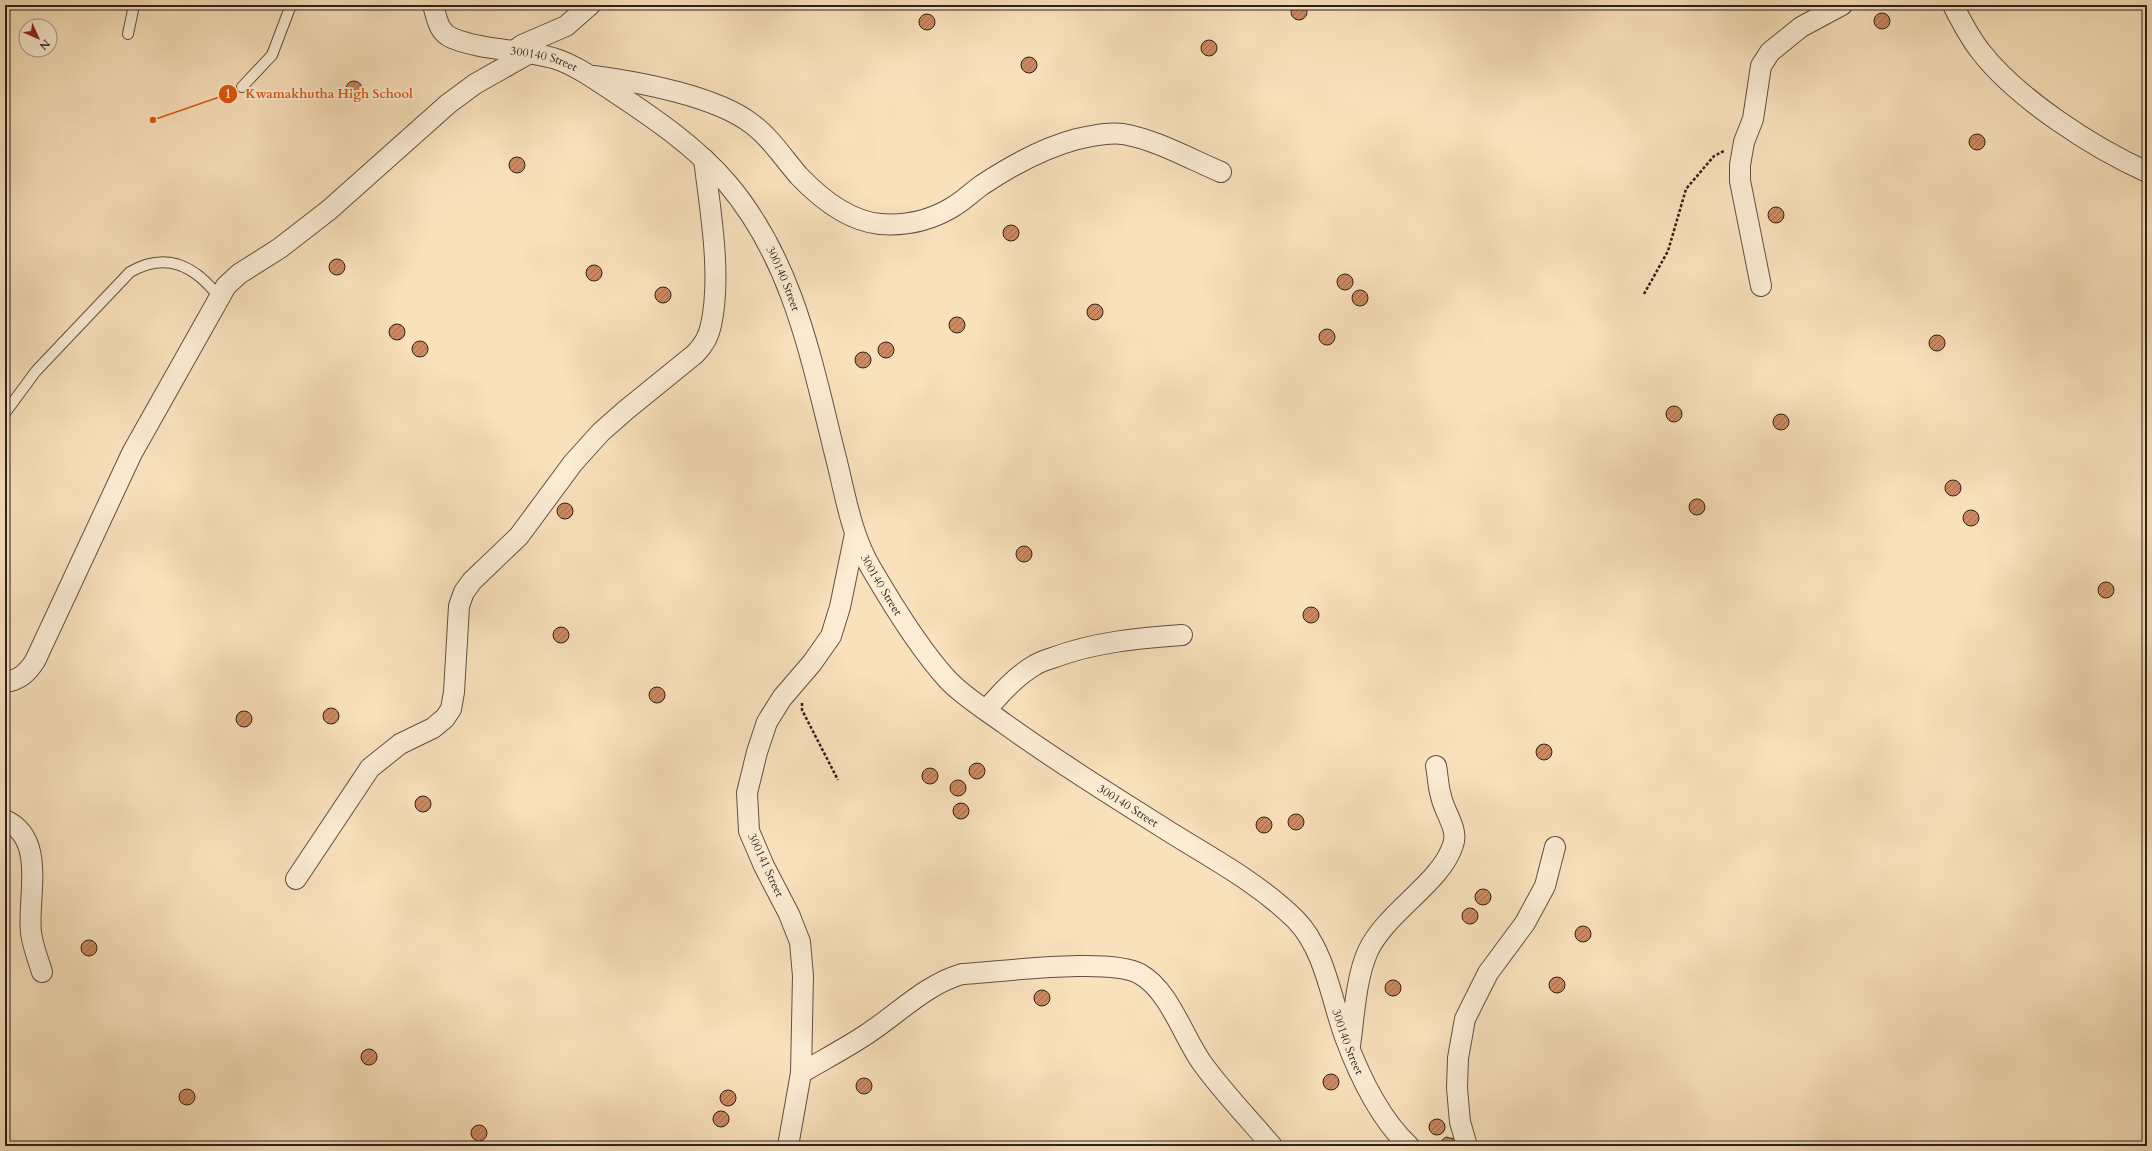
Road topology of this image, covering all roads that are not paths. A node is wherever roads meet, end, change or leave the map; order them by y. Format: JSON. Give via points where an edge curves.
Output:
{"nodes":[{"id":1,"x":134,"y":5,"type":"edge"},
{"id":2,"x":291,"y":5,"type":"edge"},
{"id":3,"x":433,"y":5,"type":"edge"},
{"id":4,"x":590,"y":5,"type":"edge"},
{"id":5,"x":1842,"y":5,"type":"edge"},
{"id":6,"x":1953,"y":5,"type":"edge"},
{"id":7,"x":128,"y":34,"type":"dead end"},
{"id":8,"x":520,"y":53,"type":"junction"},
{"id":9,"x":588,"y":75,"type":"junction"},
{"id":10,"x":242,"y":87,"type":"dead end"},
{"id":11,"x":704,"y":159,"type":"junction"},
{"id":12,"x":1222,"y":172,"type":"dead end"},
{"id":13,"x":2147,"y":172,"type":"edge"},
{"id":14,"x":1761,"y":286,"type":"dead end"},
{"id":15,"x":219,"y":297,"type":"junction"},
{"id":16,"x":5,"y":413,"type":"edge"},
{"id":17,"x":855,"y":534,"type":"junction"},
{"id":18,"x":1182,"y":635,"type":"dead end"},
{"id":19,"x":5,"y":682,"type":"edge"},
{"id":20,"x":986,"y":710,"type":"junction"},
{"id":21,"x":1436,"y":766,"type":"dead end"},
{"id":22,"x":5,"y":820,"type":"edge"},
{"id":23,"x":1555,"y":847,"type":"dead end"},
{"id":24,"x":296,"y":880,"type":"dead end"},
{"id":25,"x":42,"y":972,"type":"dead end"},
{"id":26,"x":1350,"y":1047,"type":"junction"},
{"id":27,"x":802,"y":1073,"type":"junction"},
{"id":28,"x":788,"y":1146,"type":"edge"},
{"id":29,"x":1272,"y":1146,"type":"edge"},
{"id":30,"x":1409,"y":1146,"type":"edge"},
{"id":31,"x":1467,"y":1146,"type":"edge"}],
"edges":[{"from":1,"to":7,"type":"lane"},
{"from":2,"to":10,"type":"lane","via":[[272,54]]},
{"from":3,"to":8,"type":"street","name":"300140 Street","via":[[439,26],[446,36]]},
{"from":4,"to":8,"type":"street","via":[[566,26],[522,45]]},
{"from":5,"to":14,"type":"street","via":[[1801,27],[1770,52],[1761,66],[1753,118],[1744,142],[1740,165],[1740,181]]},
{"from":6,"to":13,"type":"street","via":[[1981,51],[2019,90],[2096,145]]},
{"from":8,"to":9,"type":"street","name":"300140 Street","via":[[553,58]]},
{"from":8,"to":15,"type":"street","via":[[448,104],[329,210],[280,248],[239,274]]},
{"from":9,"to":11,"type":"street","name":"300140 Street","via":[[652,117]]},
{"from":9,"to":12,"type":"street","via":[[629,81],[709,102],[735,113],[765,135],[800,177],[821,196],[858,219],[878,224],[904,224],[926,220],[951,208],[1019,162],[1057,144],[1096,135],[1121,134],[1144,139]]},
{"from":11,"to":17,"type":"street","name":"300140 Street","via":[[728,184],[766,238],[790,289],[806,337]]},
{"from":11,"to":24,"type":"street","via":[[714,242],[711,325],[704,344],[696,354],[601,432],[573,463],[519,536],[472,580],[459,606],[454,692],[445,718],[433,728],[400,744],[370,768]]},
{"from":15,"to":16,"type":"lane","via":[[207,281],[183,265],[159,262],[144,264],[130,272],[36,371]]},
{"from":15,"to":19,"type":"street","via":[[132,453],[35,661],[20,678]]},
{"from":17,"to":20,"type":"street","name":"300140 Street","via":[[870,566],[934,665],[952,684]]},
{"from":17,"to":27,"type":"street","name":"300141 Street","via":[[840,607],[830,636],[812,664],[782,698],[767,722],[756,752],[747,793],[749,831],[800,942]]},
{"from":18,"to":20,"type":"street","via":[[1137,638],[1103,644],[1043,661],[1014,680]]},
{"from":20,"to":26,"type":"street","name":"300140 Street","via":[[1038,747],[1228,868],[1270,897],[1299,923],[1315,947]]},
{"from":21,"to":26,"type":"street","via":[[1445,811],[1454,828],[1454,845],[1429,881],[1395,913],[1368,951],[1360,980]]},
{"from":22,"to":25,"type":"street","via":[[20,829],[28,843],[32,867],[31,933]]},
{"from":23,"to":31,"type":"street","via":[[1545,886],[1525,924],[1488,973],[1465,1018],[1458,1058],[1457,1088],[1460,1122]]},
{"from":26,"to":30,"type":"street","name":"300140 Street","via":[[1371,1094],[1395,1133]]},
{"from":27,"to":28,"type":"street","name":"300141 Street"},
{"from":27,"to":29,"type":"street","via":[[867,1035],[945,979],[962,974],[1098,965],[1124,969],[1139,973],[1162,994],[1201,1061],[1219,1086]]}]}
